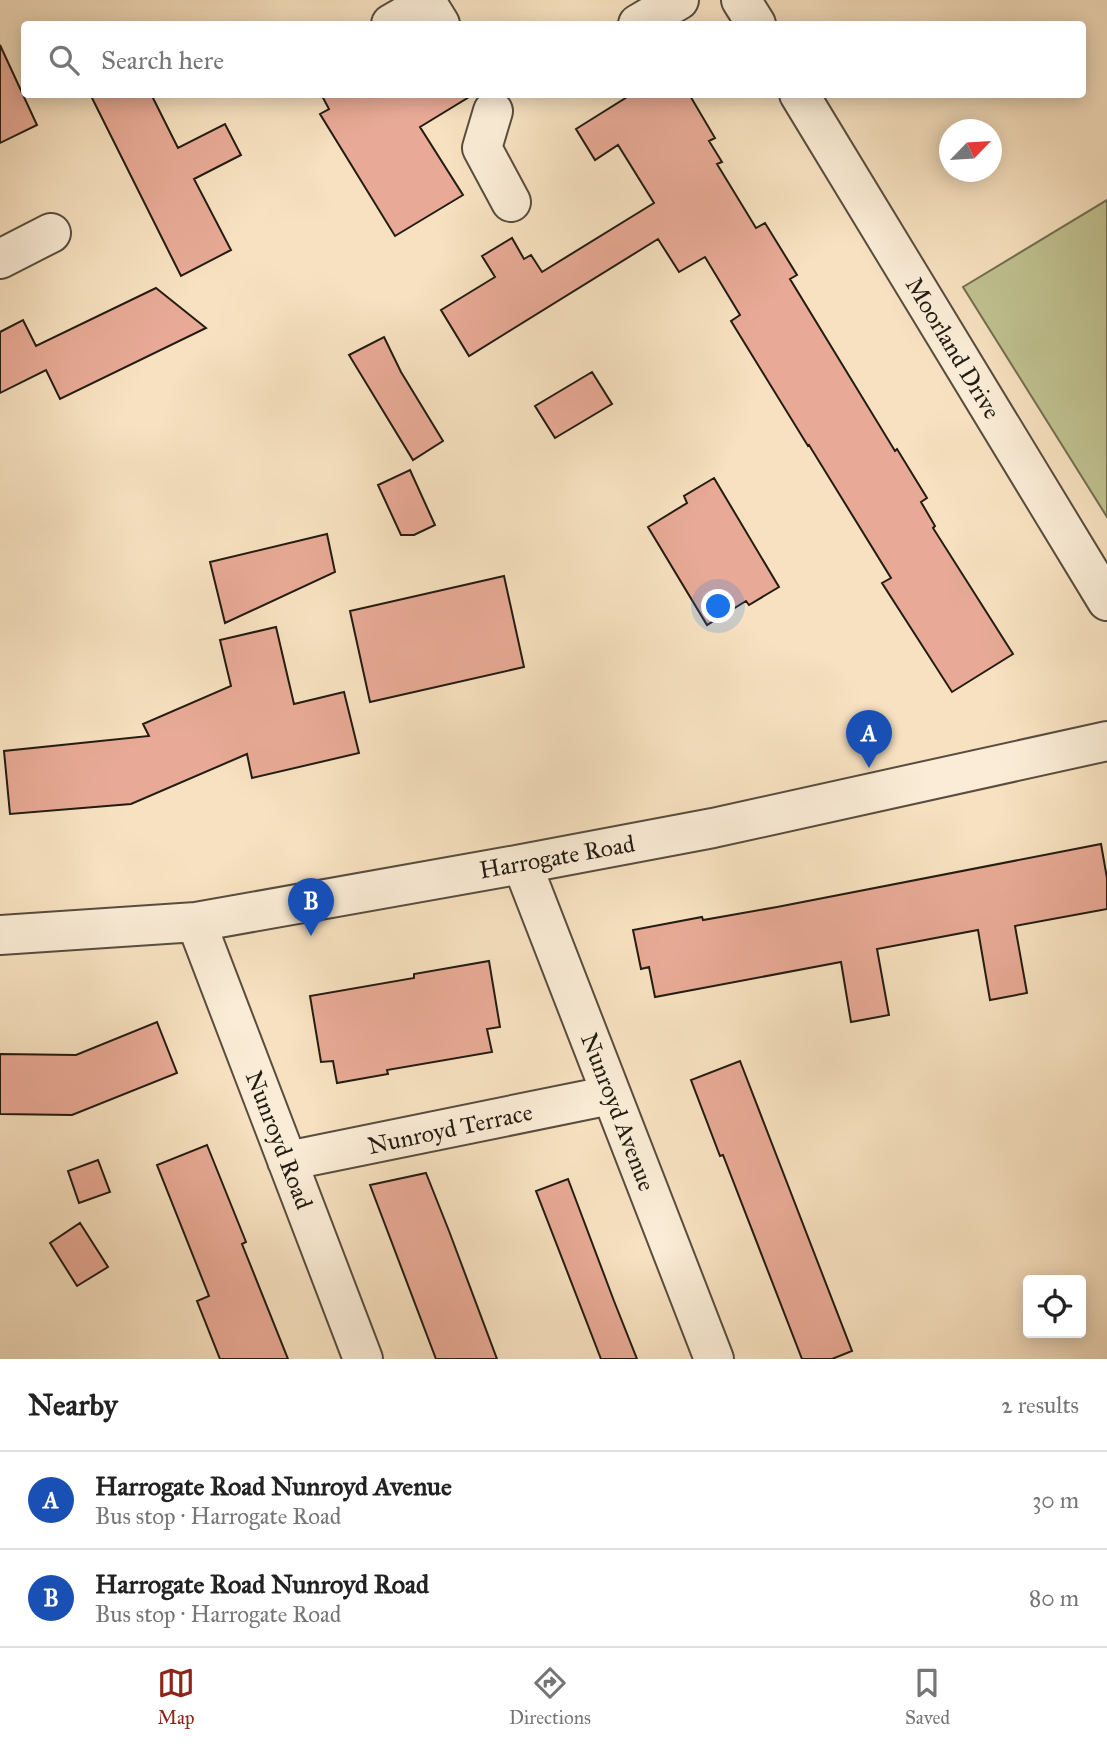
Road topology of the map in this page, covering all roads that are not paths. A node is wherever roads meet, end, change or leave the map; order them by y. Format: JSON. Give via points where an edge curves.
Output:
{"nodes":[{"id":1,"x":679,"y":0,"type":"edge"},
{"id":2,"x":741,"y":0,"type":"edge"},
{"id":3,"x":396,"y":21,"type":"edge"},
{"id":4,"x":438,"y":21,"type":"edge"},
{"id":5,"x":643,"y":21,"type":"edge"},
{"id":6,"x":754,"y":21,"type":"edge"},
{"id":7,"x":801,"y":98,"type":"edge"},
{"id":8,"x":499,"y":100,"type":"edge"},
{"id":9,"x":511,"y":202,"type":"dead end"},
{"id":10,"x":51,"y":233,"type":"dead end"},
{"id":11,"x":0,"y":260,"type":"edge"},
{"id":12,"x":1107,"y":601,"type":"edge"},
{"id":13,"x":1107,"y":741,"type":"edge"},
{"id":14,"x":522,"y":864,"type":"junction"},
{"id":15,"x":196,"y":922,"type":"junction"},
{"id":16,"x":0,"y":935,"type":"edge"},
{"id":17,"x":611,"y":1096,"type":"junction"},
{"id":18,"x":288,"y":1161,"type":"junction"},
{"id":19,"x":363,"y":1359,"type":"edge"},
{"id":20,"x":714,"y":1359,"type":"edge"}],
"edges":[{"from":1,"to":5,"type":"street"},
{"from":2,"to":6,"type":"street"},
{"from":3,"to":4,"type":"street","via":[[427,3]]},
{"from":7,"to":12,"type":"street","name":"Moorland Drive"},
{"from":8,"to":9,"type":"street","via":[[482,148]]},
{"from":10,"to":11,"type":"street"},
{"from":13,"to":14,"type":"street","name":"Harrogate Road","via":[[713,828]]},
{"from":14,"to":15,"type":"street","name":"Harrogate Road"},
{"from":14,"to":17,"type":"street","name":"Nunroyd Avenue"},
{"from":15,"to":16,"type":"street","name":"Harrogate Road"},
{"from":15,"to":18,"type":"street","name":"Nunroyd Road"},
{"from":17,"to":18,"type":"street","name":"Nunroyd Terrace"},
{"from":17,"to":20,"type":"street","name":"Nunroyd Avenue"},
{"from":18,"to":19,"type":"street","name":"Nunroyd Road"}]}
